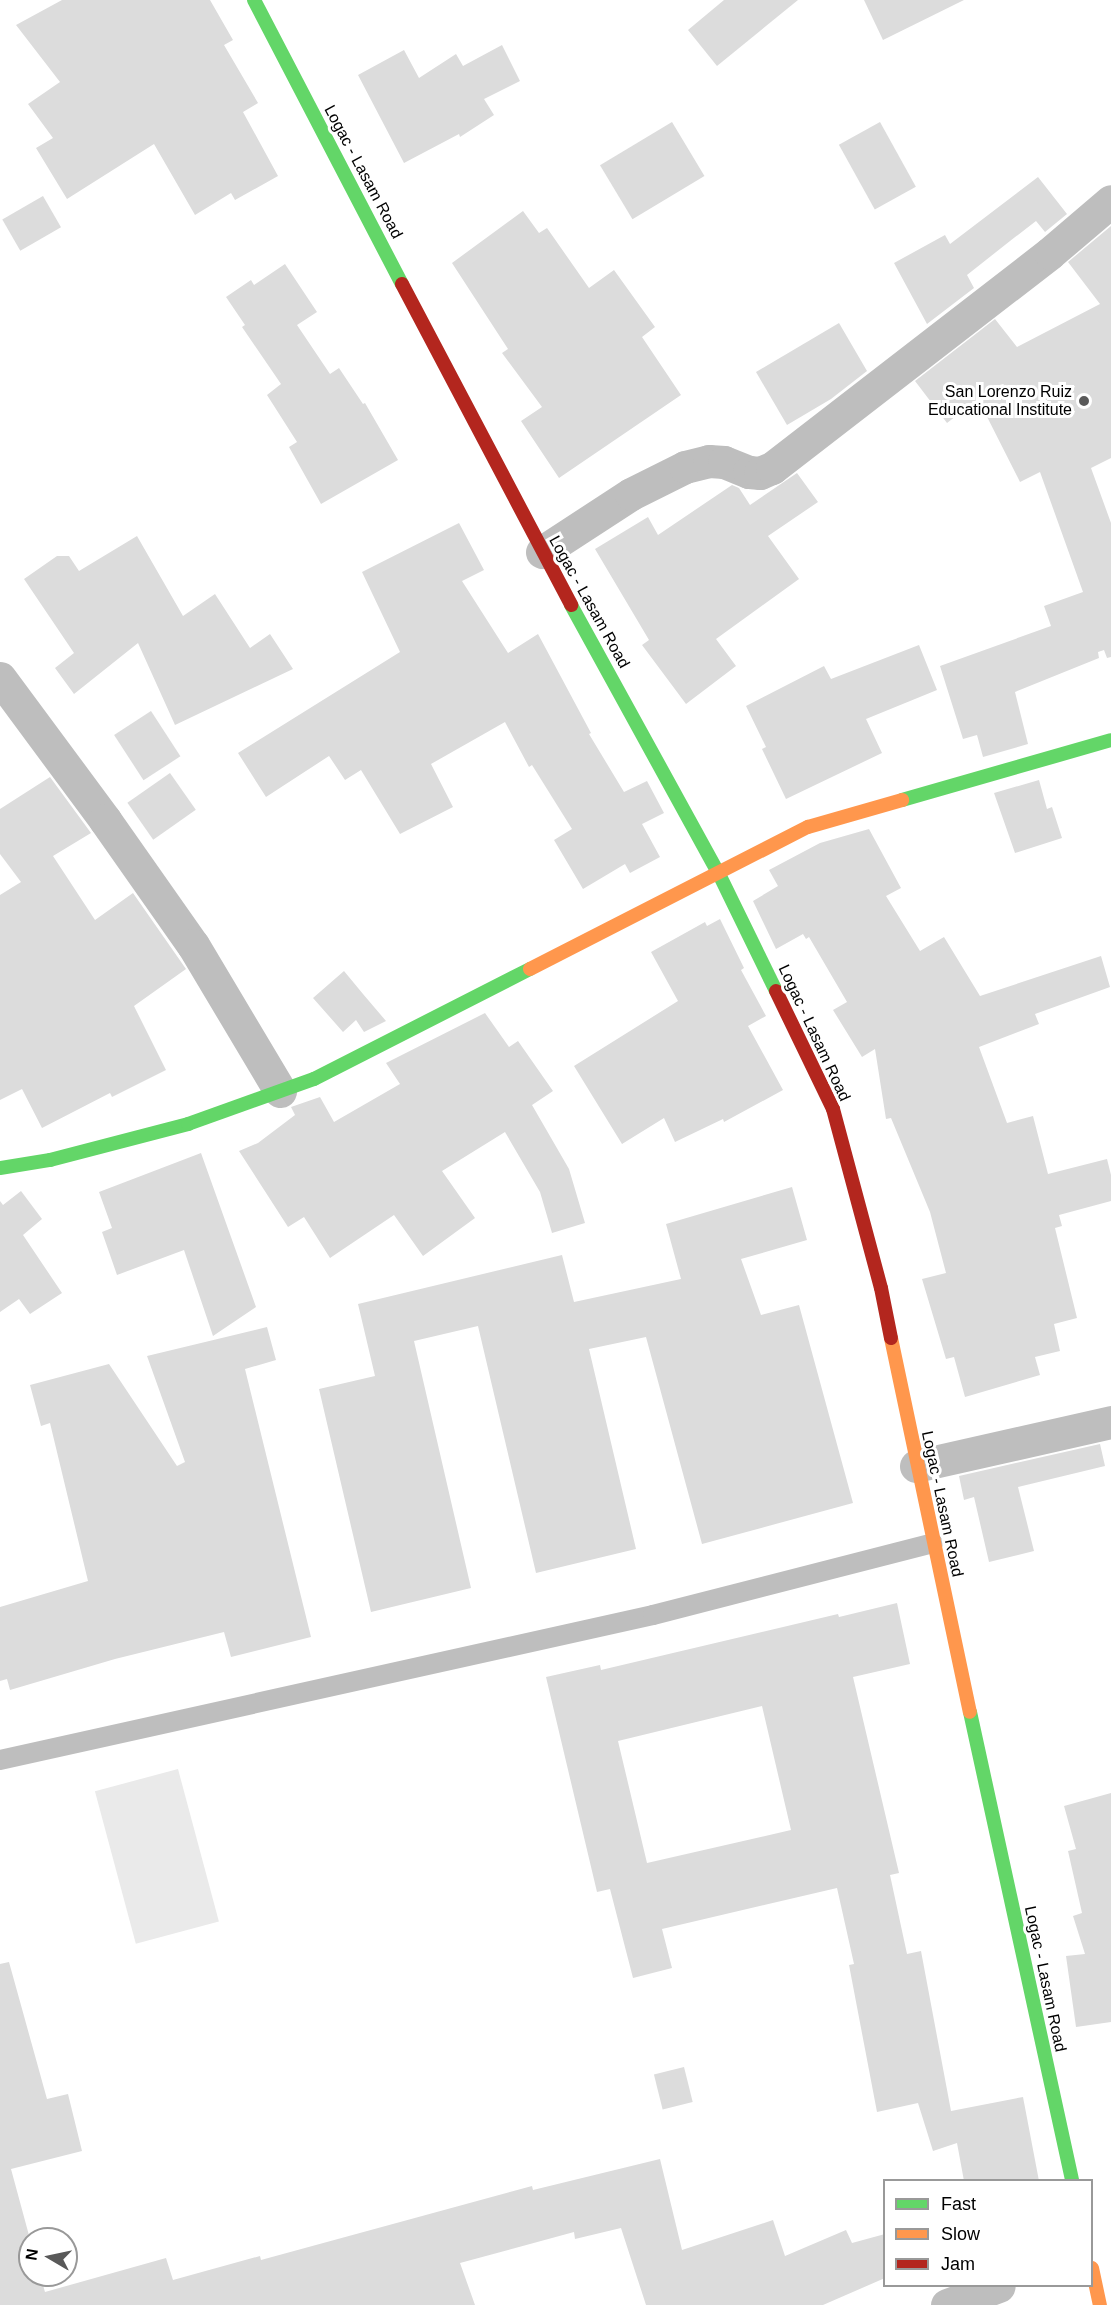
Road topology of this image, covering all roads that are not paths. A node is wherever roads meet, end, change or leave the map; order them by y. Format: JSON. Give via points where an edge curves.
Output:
{"nodes":[{"id":1,"x":254,"y":0,"type":"edge"},
{"id":2,"x":1111,"y":201,"type":"edge"},
{"id":3,"x":542,"y":552,"type":"junction"},
{"id":4,"x":0,"y":678,"type":"edge"},
{"id":5,"x":1111,"y":740,"type":"edge"},
{"id":6,"x":718,"y":872,"type":"junction"},
{"id":7,"x":280,"y":1091,"type":"junction"},
{"id":8,"x":0,"y":1168,"type":"edge"},
{"id":9,"x":1111,"y":1422,"type":"edge"},
{"id":10,"x":916,"y":1466,"type":"junction"},
{"id":11,"x":933,"y":1543,"type":"junction"},
{"id":12,"x":0,"y":1760,"type":"edge"},
{"id":13,"x":1072,"y":2179,"type":"edge"},
{"id":14,"x":1093,"y":2273,"type":"edge"},
{"id":15,"x":996,"y":2287,"type":"edge"},
{"id":16,"x":947,"y":2305,"type":"edge"},
{"id":17,"x":1100,"y":2305,"type":"edge"}],
"edges":[{"from":1,"to":3,"type":"main road","name":"Logac - Lasam Road"},
{"from":2,"to":3,"type":"street","via":[[1050,253],[772,468],[749,472],[724,462],[709,461],[685,467],[631,494]]},
{"from":3,"to":6,"type":"main road","name":"Logac - Lasam Road"},
{"from":4,"to":7,"type":"street","via":[[193,945]]},
{"from":5,"to":6,"type":"main road","via":[[808,827]]},
{"from":6,"to":7,"type":"main road","via":[[314,1079]]},
{"from":6,"to":10,"type":"main road","name":"Logac - Lasam Road","via":[[833,1109],[881,1288]]},
{"from":7,"to":8,"type":"main road","via":[[188,1124],[50,1160]]},
{"from":9,"to":10,"type":"street"},
{"from":10,"to":11,"type":"main road","name":"Logac - Lasam Road"},
{"from":11,"to":12,"type":"lane","via":[[653,1615]]},
{"from":11,"to":13,"type":"main road","name":"Logac - Lasam Road"},
{"from":14,"to":17,"type":"main road"},
{"from":15,"to":16,"type":"street"}]}
